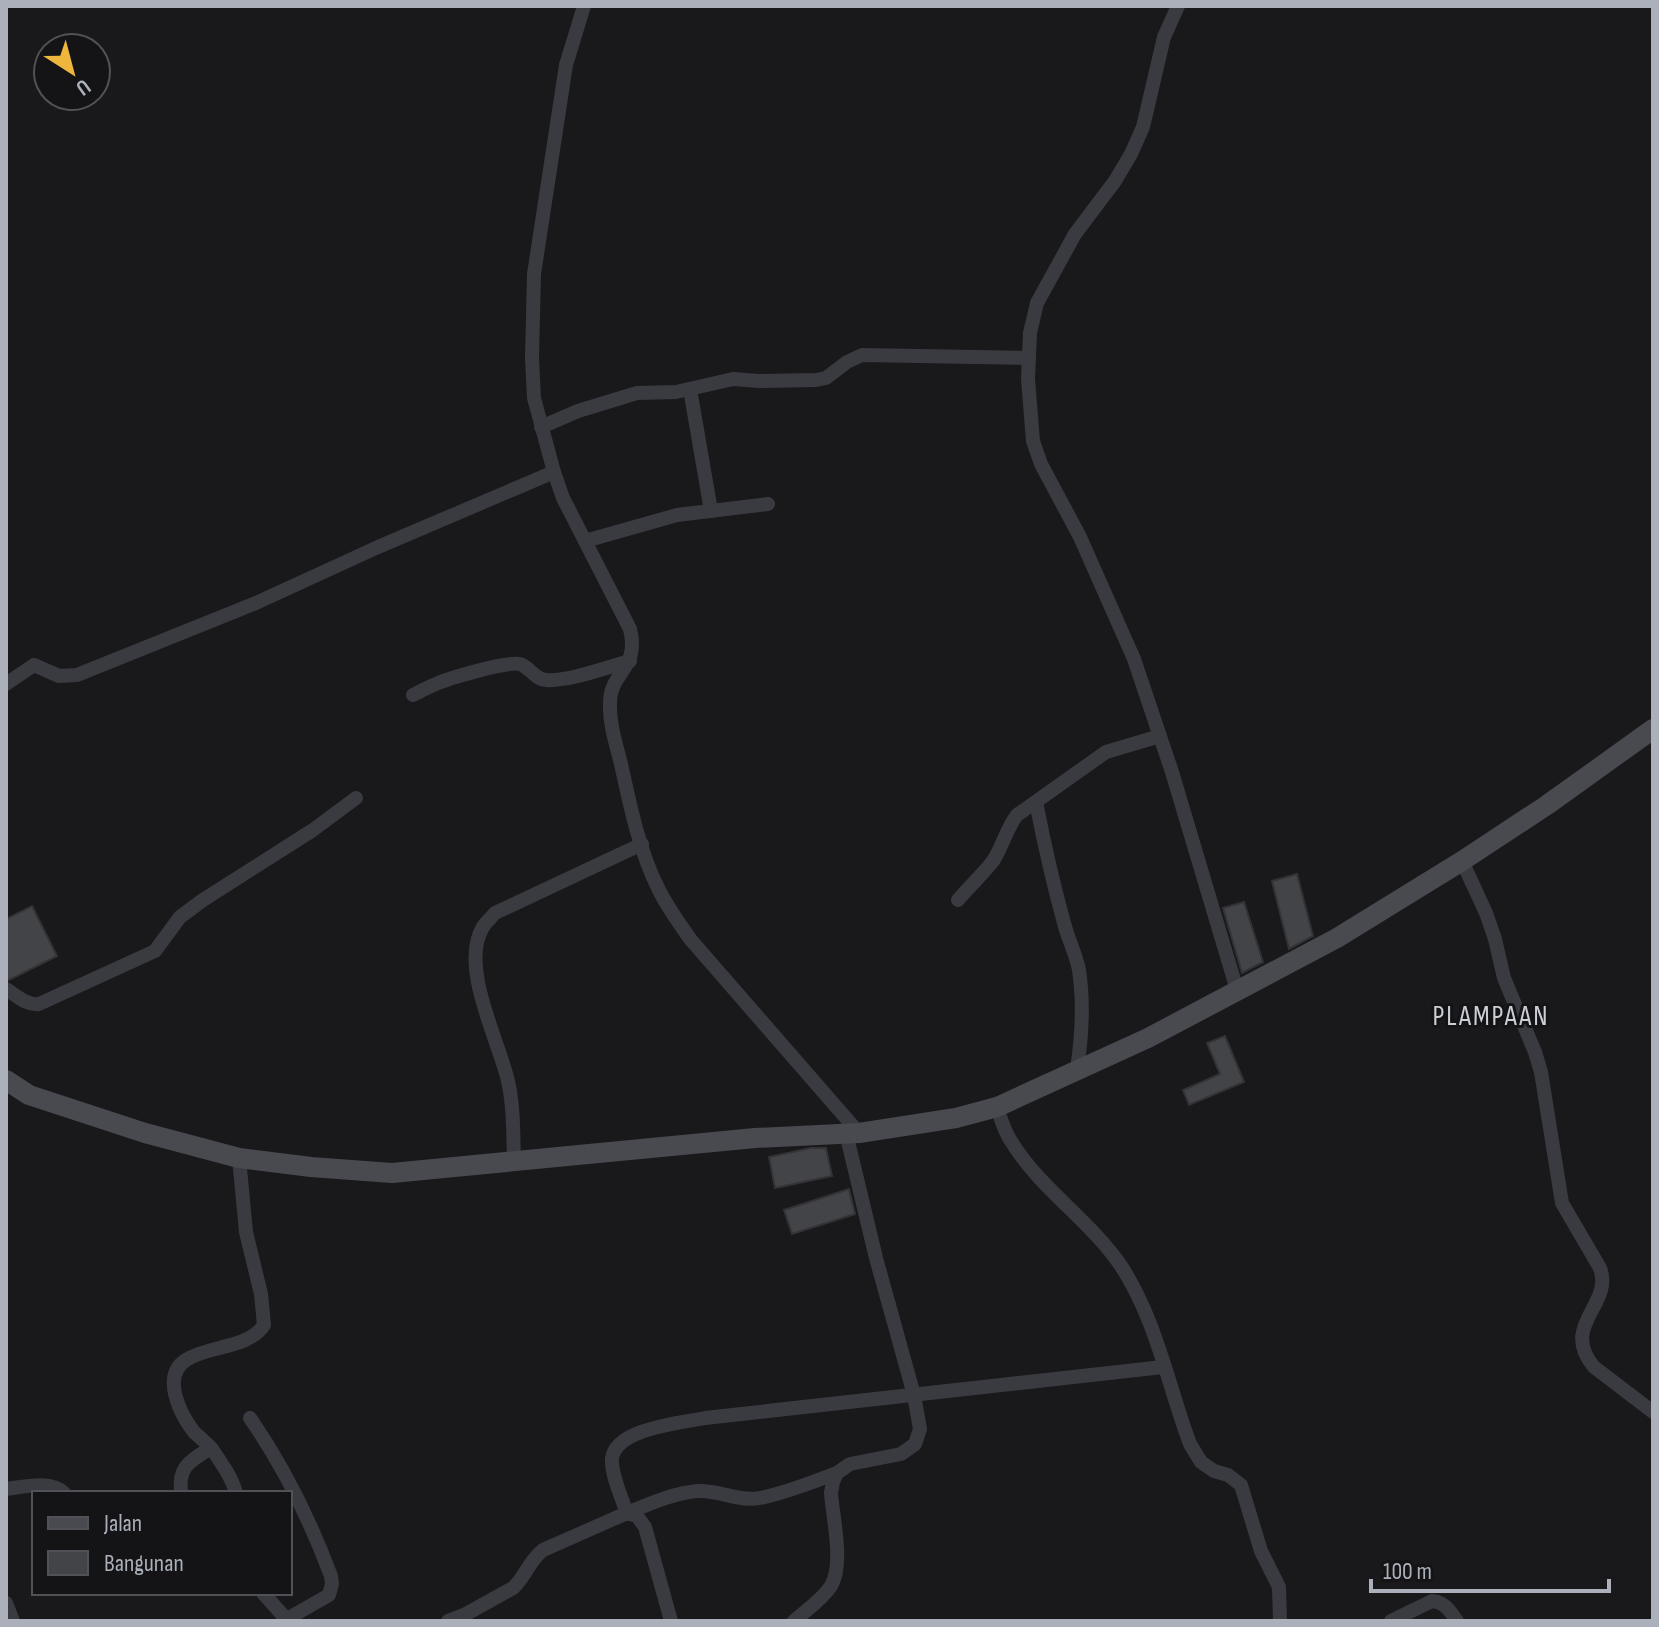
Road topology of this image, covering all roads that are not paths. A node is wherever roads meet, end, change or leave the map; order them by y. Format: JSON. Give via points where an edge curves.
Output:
{"nodes":[{"id":1,"x":584,"y":6,"type":"edge"},
{"id":2,"x":1178,"y":6,"type":"edge"},
{"id":3,"x":1029,"y":358,"type":"junction"},
{"id":4,"x":690,"y":389,"type":"junction"},
{"id":5,"x":541,"y":427,"type":"junction"},
{"id":6,"x":554,"y":472,"type":"junction"},
{"id":7,"x":768,"y":504,"type":"dead end"},
{"id":8,"x":711,"y":511,"type":"junction"},
{"id":9,"x":585,"y":541,"type":"junction"},
{"id":10,"x":630,"y":661,"type":"junction"},
{"id":11,"x":6,"y":684,"type":"edge"},
{"id":12,"x":413,"y":695,"type":"dead end"},
{"id":13,"x":1653,"y":729,"type":"edge"},
{"id":14,"x":1160,"y":736,"type":"junction"},
{"id":15,"x":356,"y":798,"type":"dead end"},
{"id":16,"x":1036,"y":802,"type":"junction"},
{"id":17,"x":642,"y":844,"type":"junction"},
{"id":18,"x":1462,"y":861,"type":"junction"},
{"id":19,"x":958,"y":900,"type":"dead end"},
{"id":20,"x":6,"y":989,"type":"edge"},
{"id":21,"x":1237,"y":990,"type":"junction"},
{"id":22,"x":1077,"y":1069,"type":"junction"},
{"id":23,"x":6,"y":1080,"type":"edge"},
{"id":24,"x":997,"y":1107,"type":"junction"},
{"id":25,"x":852,"y":1133,"type":"junction"},
{"id":26,"x":239,"y":1158,"type":"junction"},
{"id":27,"x":514,"y":1161,"type":"junction"},
{"id":28,"x":1163,"y":1367,"type":"junction"},
{"id":29,"x":914,"y":1395,"type":"junction"},
{"id":30,"x":1653,"y":1412,"type":"edge"},
{"id":31,"x":250,"y":1418,"type":"dead end"},
{"id":32,"x":211,"y":1448,"type":"junction"},
{"id":33,"x":837,"y":1473,"type":"junction"},
{"id":34,"x":6,"y":1489,"type":"edge"},
{"id":35,"x":62,"y":1491,"type":"edge"},
{"id":36,"x":181,"y":1491,"type":"edge"},
{"id":37,"x":235,"y":1491,"type":"edge"},
{"id":38,"x":627,"y":1513,"type":"junction"},
{"id":39,"x":265,"y":1595,"type":"edge"},
{"id":40,"x":6,"y":1603,"type":"edge"},
{"id":41,"x":288,"y":1620,"type":"edge"},
{"id":42,"x":13,"y":1621,"type":"edge"},
{"id":43,"x":448,"y":1621,"type":"edge"},
{"id":44,"x":671,"y":1621,"type":"edge"},
{"id":45,"x":794,"y":1621,"type":"edge"},
{"id":46,"x":1280,"y":1621,"type":"edge"},
{"id":47,"x":1391,"y":1621,"type":"edge"},
{"id":48,"x":1457,"y":1621,"type":"edge"}],
"edges":[{"from":1,"to":5,"type":"street","via":[[566,65],[534,274],[532,358]]},
{"from":2,"to":3,"type":"street","via":[[1164,37],[1143,127],[1037,303]]},
{"from":3,"to":4,"type":"street","via":[[862,355],[816,380],[733,379]]},
{"from":3,"to":14,"type":"street","via":[[1037,453],[1134,659]]},
{"from":4,"to":5,"type":"street","via":[[637,393]]},
{"from":4,"to":8,"type":"street"},
{"from":5,"to":6,"type":"street"},
{"from":6,"to":9,"type":"street"},
{"from":6,"to":11,"type":"street","via":[[77,675],[59,676],[34,665]]},
{"from":7,"to":8,"type":"street"},
{"from":8,"to":9,"type":"street"},
{"from":9,"to":10,"type":"street","via":[[630,629]]},
{"from":10,"to":12,"type":"street","via":[[559,680],[538,678],[514,664],[438,683]]},
{"from":10,"to":17,"type":"street","via":[[611,689],[610,715]]},
{"from":13,"to":18,"type":"street"},
{"from":14,"to":16,"type":"street","via":[[1106,752]]},
{"from":14,"to":21,"type":"street"},
{"from":15,"to":20,"type":"street","via":[[180,917],[155,951],[39,1004]]},
{"from":16,"to":19,"type":"street","via":[[1017,815],[992,862]]},
{"from":16,"to":22,"type":"street","via":[[1079,968],[1082,1022]]},
{"from":17,"to":25,"type":"street","via":[[657,887],[691,940]]},
{"from":17,"to":27,"type":"street","via":[[495,913],[481,929],[477,977],[508,1079]]},
{"from":18,"to":21,"type":"street","via":[[1337,938]]},
{"from":18,"to":30,"type":"street","via":[[1486,913],[1504,978],[1541,1072],[1562,1203],[1603,1276],[1581,1346],[1594,1367]]},
{"from":21,"to":22,"type":"street"},
{"from":22,"to":24,"type":"street"},
{"from":23,"to":26,"type":"street","via":[[58,1105]]},
{"from":24,"to":25,"type":"street"},
{"from":24,"to":28,"type":"street","via":[[1022,1156],[1120,1264],[1150,1322]]},
{"from":25,"to":27,"type":"street"},
{"from":25,"to":29,"type":"street","via":[[876,1258]]},
{"from":26,"to":27,"type":"street","via":[[392,1173]]},
{"from":26,"to":32,"type":"street","via":[[246,1232],[264,1325],[250,1337],[193,1355],[175,1373],[178,1405]]},
{"from":28,"to":29,"type":"street"},
{"from":28,"to":46,"type":"street","via":[[1196,1457],[1241,1485],[1261,1551],[1279,1587]]},
{"from":29,"to":33,"type":"street","via":[[920,1429],[915,1444],[901,1454],[850,1464]]},
{"from":29,"to":38,"type":"street","via":[[705,1418],[644,1430],[627,1438],[612,1457]]},
{"from":31,"to":41,"type":"street","via":[[289,1480],[331,1576],[329,1595]]},
{"from":32,"to":36,"type":"street","via":[[182,1471]]},
{"from":32,"to":37,"type":"street"},
{"from":33,"to":38,"type":"street","via":[[759,1499],[699,1491]]},
{"from":33,"to":45,"type":"street","via":[[831,1493],[838,1565],[823,1596]]},
{"from":34,"to":35,"type":"street","via":[[56,1486]]},
{"from":38,"to":43,"type":"street","via":[[543,1550],[513,1588]]},
{"from":38,"to":44,"type":"street","via":[[645,1527]]},
{"from":39,"to":41,"type":"street"},
{"from":40,"to":42,"type":"street"},
{"from":47,"to":48,"type":"street","via":[[1439,1601]]}]}
